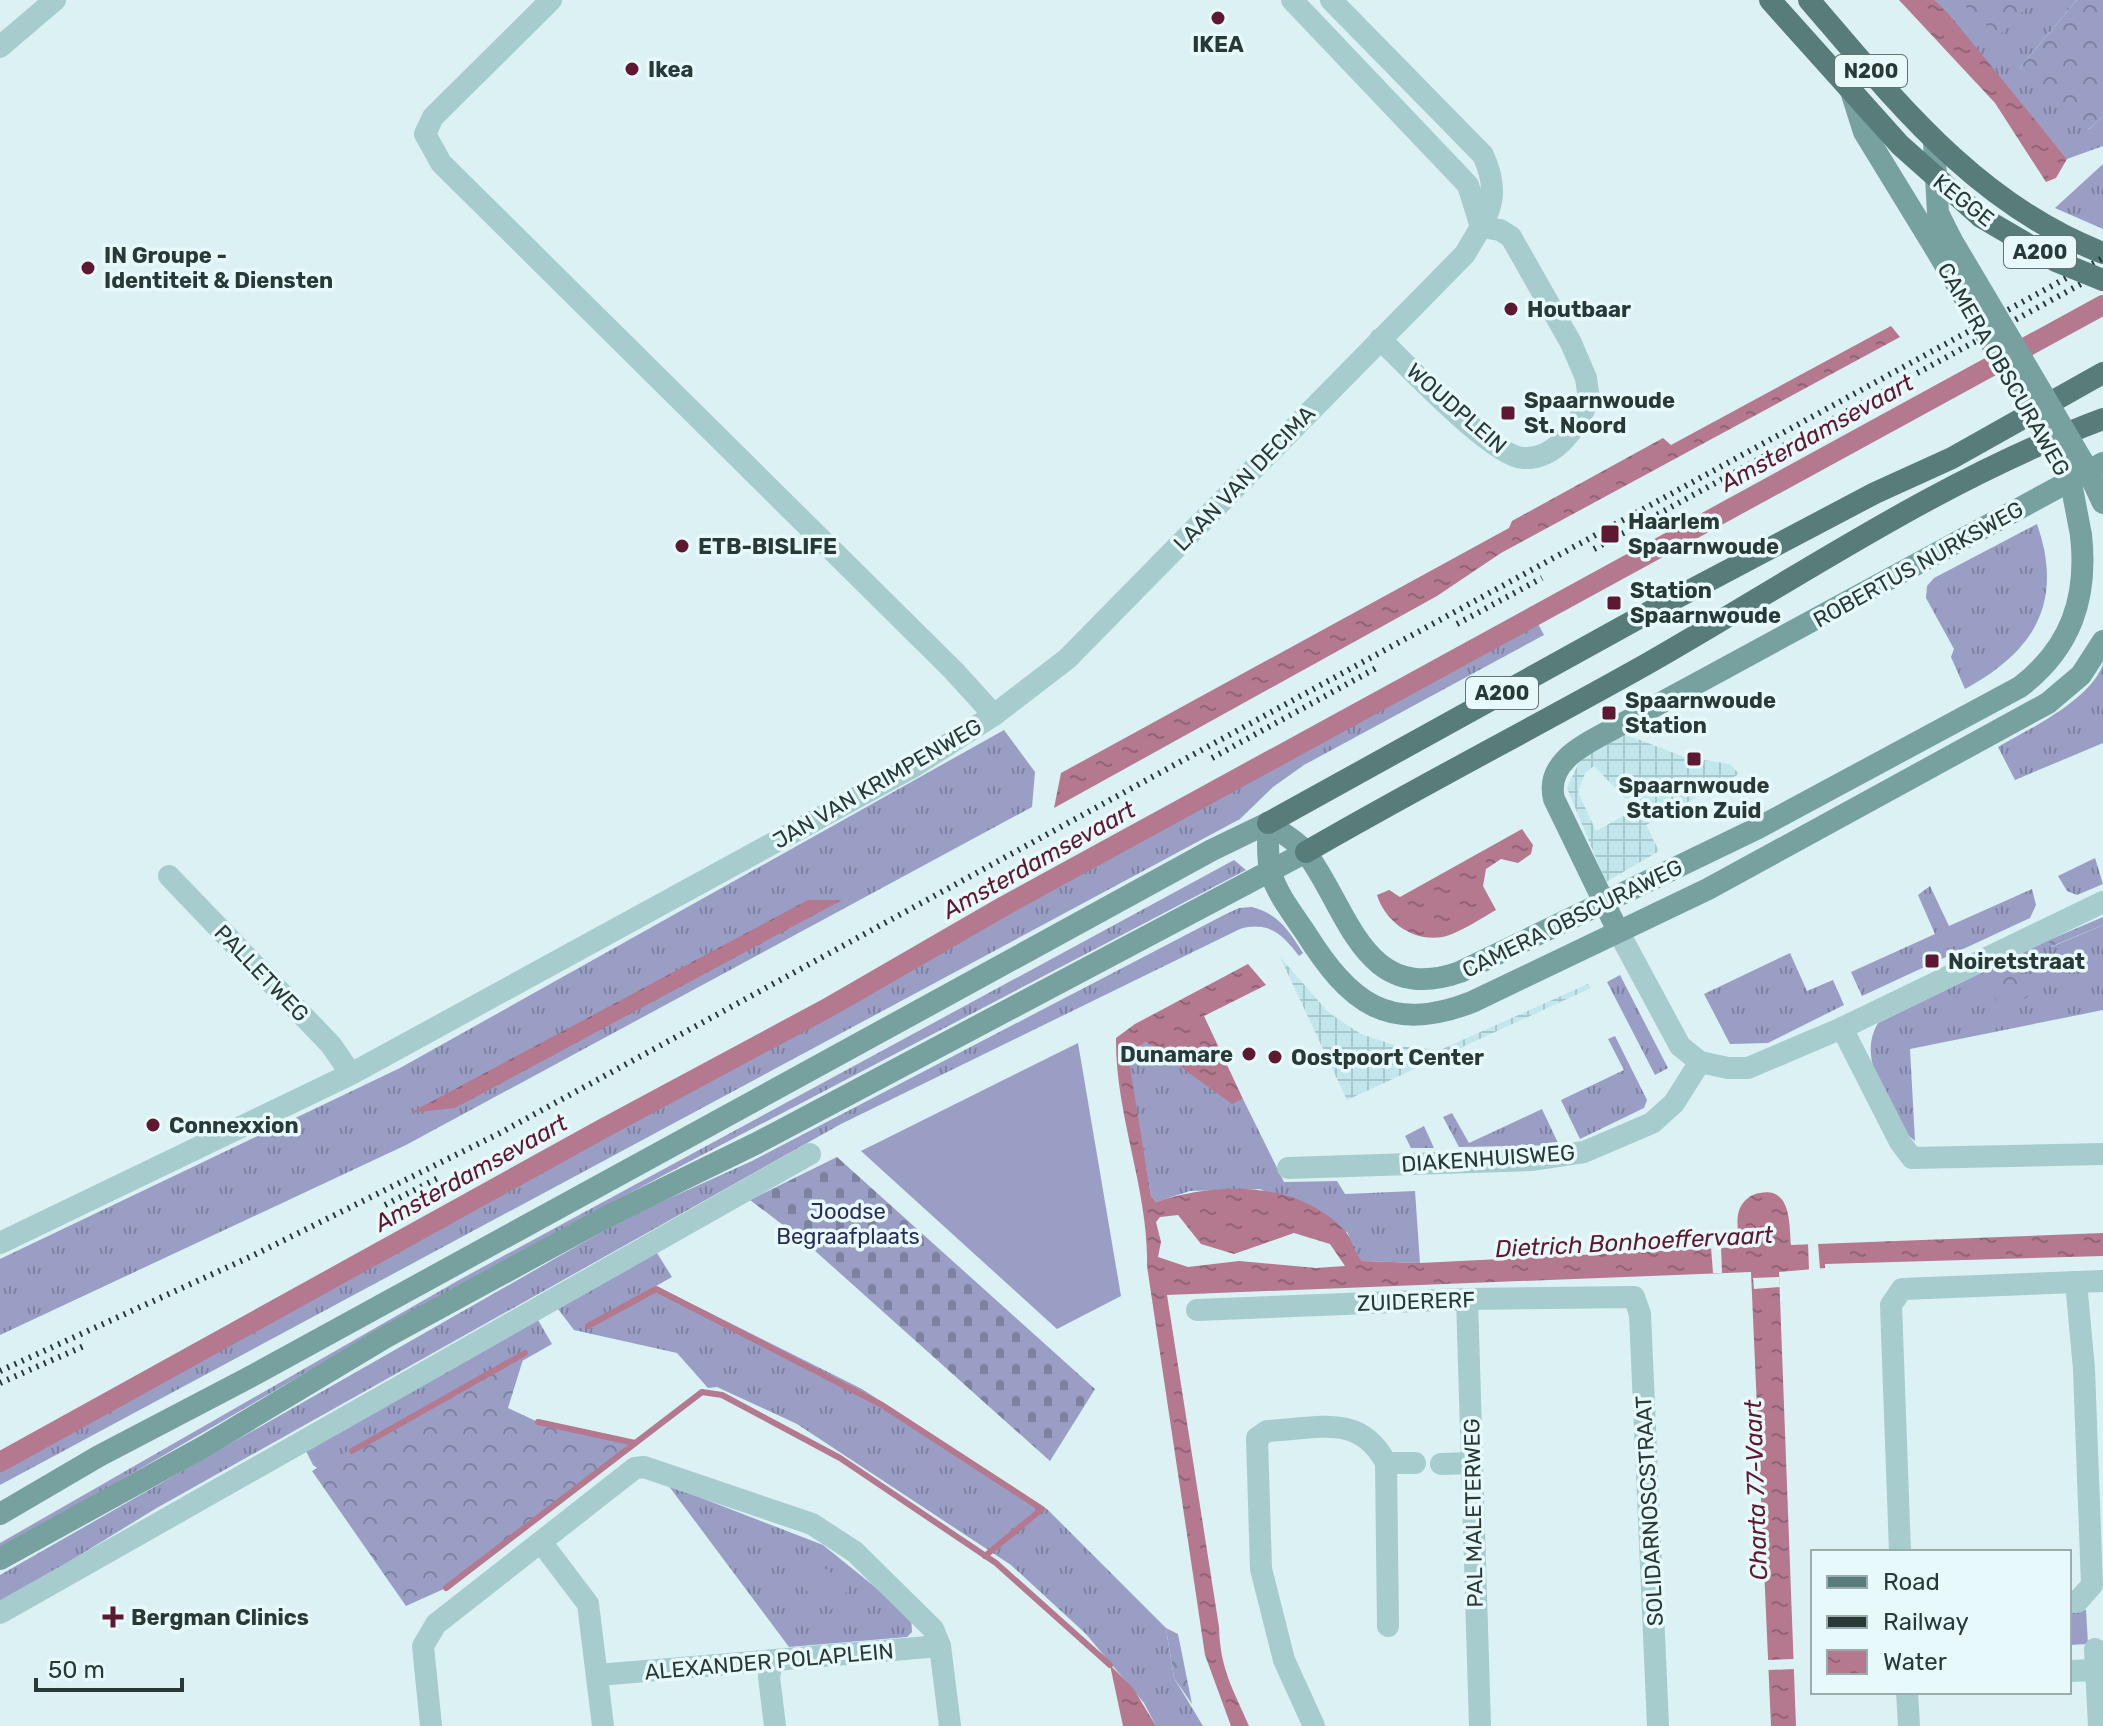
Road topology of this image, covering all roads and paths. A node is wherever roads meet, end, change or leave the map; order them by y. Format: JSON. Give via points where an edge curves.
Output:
{"nodes":[{"id":1,"x":55,"y":0,"type":"edge"},
{"id":2,"x":551,"y":0,"type":"edge"},
{"id":3,"x":1292,"y":0,"type":"edge"},
{"id":4,"x":1331,"y":0,"type":"edge"},
{"id":5,"x":1770,"y":0,"type":"edge"},
{"id":6,"x":1809,"y":0,"type":"edge"},
{"id":7,"x":0,"y":47,"type":"edge"},
{"id":8,"x":1850,"y":88,"type":"junction"},
{"id":9,"x":1934,"y":142,"type":"junction"},
{"id":10,"x":1937,"y":181,"type":"junction"},
{"id":11,"x":1481,"y":227,"type":"junction"},
{"id":12,"x":1943,"y":244,"type":"junction"},
{"id":13,"x":2103,"y":253,"type":"edge"},
{"id":14,"x":2103,"y":280,"type":"edge"},
{"id":15,"x":1380,"y":339,"type":"junction"},
{"id":16,"x":2103,"y":373,"type":"edge"},
{"id":17,"x":2103,"y":419,"type":"edge"},
{"id":18,"x":2103,"y":463,"type":"edge"},
{"id":19,"x":2103,"y":503,"type":"edge"},
{"id":20,"x":2103,"y":641,"type":"edge"},
{"id":21,"x":994,"y":715,"type":"junction"},
{"id":22,"x":1268,"y":823,"type":"junction"},
{"id":23,"x":1306,"y":852,"type":"junction"},
{"id":24,"x":1270,"y":872,"type":"junction"},
{"id":25,"x":169,"y":876,"type":"dead end"},
{"id":26,"x":2103,"y":902,"type":"edge"},
{"id":27,"x":1604,"y":903,"type":"junction"},
{"id":28,"x":1618,"y":931,"type":"junction"},
{"id":29,"x":1842,"y":1028,"type":"junction"},
{"id":30,"x":1700,"y":1062,"type":"junction"},
{"id":31,"x":351,"y":1074,"type":"junction"},
{"id":32,"x":810,"y":1154,"type":"dead end"},
{"id":33,"x":2103,"y":1154,"type":"edge"},
{"id":34,"x":1288,"y":1168,"type":"dead end"},
{"id":35,"x":0,"y":1243,"type":"edge"},
{"id":36,"x":2103,"y":1281,"type":"edge"},
{"id":37,"x":2076,"y":1282,"type":"junction"},
{"id":38,"x":1634,"y":1297,"type":"joint"},
{"id":39,"x":1467,"y":1299,"type":"junction"},
{"id":40,"x":1197,"y":1310,"type":"dead end"},
{"id":41,"x":1386,"y":1463,"type":"junction"},
{"id":42,"x":1415,"y":1463,"type":"dead end"},
{"id":43,"x":1472,"y":1463,"type":"junction"},
{"id":44,"x":1441,"y":1464,"type":"dead end"},
{"id":45,"x":0,"y":1514,"type":"edge"},
{"id":46,"x":541,"y":1542,"type":"junction"},
{"id":47,"x":1900,"y":1550,"type":"edge"},
{"id":48,"x":0,"y":1559,"type":"edge"},
{"id":49,"x":2071,"y":1602,"type":"edge"},
{"id":50,"x":0,"y":1613,"type":"edge"},
{"id":51,"x":1388,"y":1626,"type":"dead end"},
{"id":52,"x":940,"y":1646,"type":"junction"},
{"id":53,"x":772,"y":1662,"type":"junction"},
{"id":54,"x":2071,"y":1670,"type":"edge"},
{"id":55,"x":598,"y":1675,"type":"junction"},
{"id":56,"x":1907,"y":1694,"type":"edge"},
{"id":57,"x":431,"y":1726,"type":"edge"},
{"id":58,"x":603,"y":1726,"type":"edge"},
{"id":59,"x":775,"y":1726,"type":"edge"},
{"id":60,"x":950,"y":1726,"type":"edge"},
{"id":61,"x":1314,"y":1726,"type":"edge"},
{"id":62,"x":1480,"y":1726,"type":"edge"},
{"id":63,"x":1658,"y":1726,"type":"edge"},
{"id":64,"x":1909,"y":1726,"type":"edge"},
{"id":65,"x":2099,"y":1726,"type":"edge"}],
"edges":[{"from":1,"to":7,"type":"street"},
{"from":2,"to":21,"type":"street","name":"JAN VAN KRIMPENWEG","via":[[433,117],[425,134],[441,163]]},
{"from":3,"to":11,"type":"street","via":[[1468,185]]},
{"from":4,"to":11,"type":"street","name":"LAAN VAN DECIMA","via":[[1483,155],[1494,187],[1491,210]]},
{"from":5,"to":8,"type":"main road","name":"CAMERA OBSCURAWEG","number":"N200"},
{"from":6,"to":9,"type":"main road","number":"N200"},
{"from":8,"to":10,"type":"main road","name":"KEGGE","number":"A200"},
{"from":8,"to":12,"type":"main road","name":"CAMERA OBSCURAWEG","via":[[1864,132]]},
{"from":9,"to":10,"type":"main road","name":"CAMERA OBSCURAWEG"},
{"from":9,"to":13,"type":"main road","name":"KEGGE","number":"A200","via":[[1996,196],[2056,233]]},
{"from":10,"to":12,"type":"main road","name":"CAMERA OBSCURAWEG"},
{"from":10,"to":14,"type":"main road","name":"KEGGE","number":"A200","bridge":true,"via":[[1981,217],[2056,261]]},
{"from":11,"to":15,"type":"street","name":"LAAN VAN DECIMA","via":[[1465,254]]},
{"from":11,"to":15,"type":"street","name":"WOUDPLEIN","via":[[1511,237],[1586,378],[1589,399],[1569,436],[1525,458],[1497,447]]},
{"from":12,"to":19,"type":"main road","name":"CAMERA OBSCURAWEG","bridge":true,"via":[[2086,467]]},
{"from":12,"to":27,"type":"main road","name":"CAMERA OBSCURAWEG","bridge":true,"via":[[2072,488],[2083,585],[2066,636],[2034,677],[1987,707]]},
{"from":15,"to":21,"type":"street","name":"LAAN VAN DECIMA","via":[[1067,659]]},
{"from":16,"to":22,"type":"main road","number":"A200","via":[[1952,458],[1655,609]]},
{"from":17,"to":23,"type":"main road","number":"A200","via":[[1908,509],[1646,664]]},
{"from":18,"to":27,"type":"main road","name":"ROBERTUS NURKSWEG","via":[[1566,759],[1555,771],[1554,799]]},
{"from":20,"to":28,"type":"main road","name":"CAMERA OBSCURAWEG","via":[[2064,690],[1708,889]]},
{"from":21,"to":31,"type":"street","name":"JAN VAN KRIMPENWEG","via":[[916,765]]},
{"from":22,"to":23,"type":"main road","name":"CAMERA OBSCURAWEG"},
{"from":22,"to":24,"type":"main road","name":"CAMERA OBSCURAWEG"},
{"from":22,"to":45,"type":"main road"},
{"from":23,"to":24,"type":"main road"},
{"from":23,"to":27,"type":"main road","name":"CAMERA OBSCURAWEG","via":[[1361,945],[1380,965],[1406,977],[1460,972]]},
{"from":24,"to":28,"type":"main road","name":"CAMERA OBSCURAWEG","via":[[1339,981],[1364,1002],[1399,1015],[1433,1015],[1463,1006]]},
{"from":24,"to":48,"type":"main road","via":[[612,1214]]},
{"from":25,"to":31,"type":"street","name":"PALLETWEG","via":[[331,1045]]},
{"from":26,"to":29,"type":"street"},
{"from":27,"to":28,"type":"main road","name":"ROBERTUS NURKSWEG"},
{"from":28,"to":30,"type":"street","via":[[1680,1046]]},
{"from":29,"to":30,"type":"street","via":[[1748,1068]]},
{"from":29,"to":33,"type":"street","via":[[1912,1158]]},
{"from":30,"to":34,"type":"street","name":"DIAKENHUISWEG","via":[[1674,1103],[1652,1123],[1584,1152],[1531,1160]]},
{"from":31,"to":35,"type":"street","name":"JAN VAN KRIMPENWEG"},
{"from":32,"to":50,"type":"street"},
{"from":36,"to":37,"type":"street"},
{"from":37,"to":47,"type":"street","via":[[1902,1289],[1897,1294],[1891,1305]]},
{"from":37,"to":49,"type":"street","via":[[2092,1585]]},
{"from":38,"to":39,"type":"street","name":"ZUIDERERF"},
{"from":38,"to":63,"type":"street","name":"SOLIDARNOSCSTRAAT","via":[[1640,1314]]},
{"from":39,"to":40,"type":"street","name":"ZUIDERERF"},
{"from":39,"to":43,"type":"street","name":"PAL MALETERWEG"},
{"from":41,"to":42,"type":"street"},
{"from":41,"to":51,"type":"street"},
{"from":41,"to":61,"type":"street","via":[[1376,1443],[1353,1428],[1267,1431],[1257,1438],[1261,1569],[1284,1660]]},
{"from":43,"to":44,"type":"street"},
{"from":43,"to":62,"type":"street","name":"PAL MALETERWEG"},
{"from":46,"to":52,"type":"street","via":[[635,1468],[644,1467],[812,1524],[855,1552],[933,1629]]},
{"from":46,"to":55,"type":"street","via":[[588,1604]]},
{"from":46,"to":57,"type":"street","via":[[427,1635],[423,1646]]},
{"from":52,"to":53,"type":"street","name":"ALEXANDER POLAPLEIN"},
{"from":52,"to":60,"type":"street"},
{"from":53,"to":55,"type":"street","name":"ALEXANDER POLAPLEIN"},
{"from":53,"to":59,"type":"street"},
{"from":54,"to":65,"type":"street","via":[[2096,1659]]},
{"from":55,"to":58,"type":"street"},
{"from":56,"to":64,"type":"street"}]}
